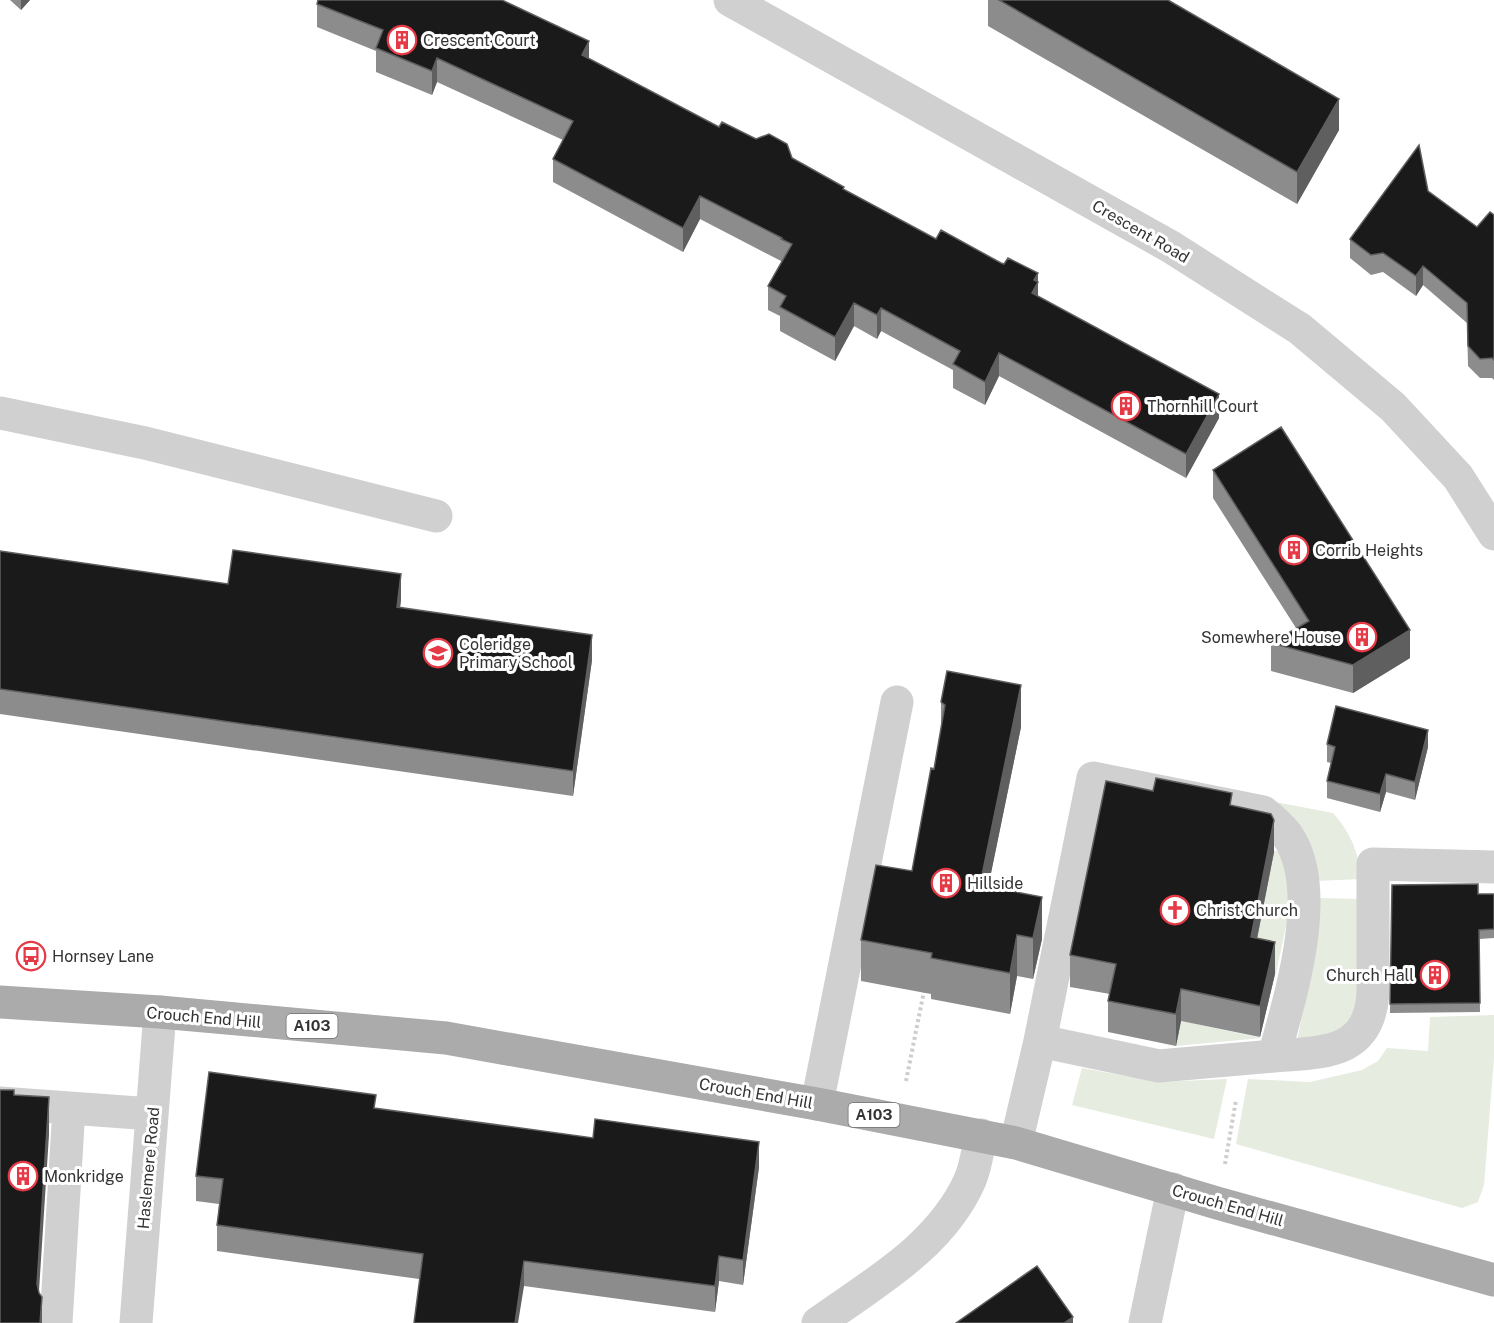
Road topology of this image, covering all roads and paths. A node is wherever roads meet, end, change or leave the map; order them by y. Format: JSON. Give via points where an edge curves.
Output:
{"nodes":[{"id":1,"x":730,"y":0,"type":"edge"},
{"id":2,"x":0,"y":413,"type":"edge"},
{"id":3,"x":436,"y":516,"type":"dead end"},
{"id":4,"x":1494,"y":534,"type":"edge"},
{"id":5,"x":897,"y":702,"type":"dead end"},
{"id":6,"x":1494,"y":867,"type":"edge"},
{"id":7,"x":925,"y":987,"type":"edge"},
{"id":8,"x":0,"y":1002,"type":"edge"},
{"id":9,"x":160,"y":1012,"type":"junction"},
{"id":10,"x":1040,"y":1041,"type":"junction"},
{"id":11,"x":1259,"y":1057,"type":"junction"},
{"id":12,"x":0,"y":1103,"type":"edge"},
{"id":13,"x":817,"y":1104,"type":"junction"},
{"id":14,"x":69,"y":1108,"type":"junction"},
{"id":15,"x":152,"y":1114,"type":"junction"},
{"id":16,"x":898,"y":1119,"type":"junction"},
{"id":17,"x":981,"y":1135,"type":"junction"},
{"id":18,"x":1016,"y":1143,"type":"junction"},
{"id":19,"x":1173,"y":1189,"type":"junction"},
{"id":20,"x":1217,"y":1203,"type":"junction"},
{"id":21,"x":1494,"y":1280,"type":"edge"},
{"id":22,"x":56,"y":1323,"type":"edge"},
{"id":23,"x":136,"y":1323,"type":"edge"},
{"id":24,"x":818,"y":1323,"type":"edge"},
{"id":25,"x":1145,"y":1323,"type":"edge"}],
"edges":[{"from":1,"to":4,"type":"street","name":"Crescent Road","via":[[1170,247],[1300,330],[1394,407],[1458,477]]},
{"from":2,"to":3,"type":"street","via":[[145,443]]},
{"from":5,"to":13,"type":"street"},
{"from":6,"to":11,"type":"street","via":[[1373,864],[1373,993],[1365,1027],[1351,1042],[1334,1050]]},
{"from":7,"to":16,"type":"path"},
{"from":8,"to":9,"type":"main road","name":"Crouch End Hill","number":"A103"},
{"from":9,"to":13,"type":"main road","name":"Crouch End Hill","number":"A103","via":[[446,1038]]},
{"from":9,"to":15,"type":"street","name":"Haslemere Road"},
{"from":10,"to":11,"type":"street","via":[[1159,1066]]},
{"from":10,"to":11,"type":"street","via":[[1093,778],[1263,812],[1288,837],[1300,865],[1304,896],[1298,969]]},
{"from":10,"to":18,"type":"street"},
{"from":11,"to":20,"type":"path"},
{"from":12,"to":14,"type":"street"},
{"from":13,"to":16,"type":"main road","name":"Crouch End Hill","number":"A103"},
{"from":14,"to":15,"type":"street"},
{"from":14,"to":22,"type":"street"},
{"from":15,"to":23,"type":"street","name":"Haslemere Road"},
{"from":16,"to":17,"type":"main road","name":"Crouch End Hill","number":"A103"},
{"from":17,"to":18,"type":"main road","name":"Crouch End Hill","number":"A103"},
{"from":17,"to":24,"type":"street","via":[[971,1178],[951,1215],[911,1257]]},
{"from":18,"to":19,"type":"main road","name":"Crouch End Hill","number":"A103"},
{"from":19,"to":20,"type":"main road","name":"Crouch End Hill","number":"A103"},
{"from":19,"to":25,"type":"street"},
{"from":20,"to":21,"type":"main road","name":"Crouch End Hill","number":"A103"}]}
